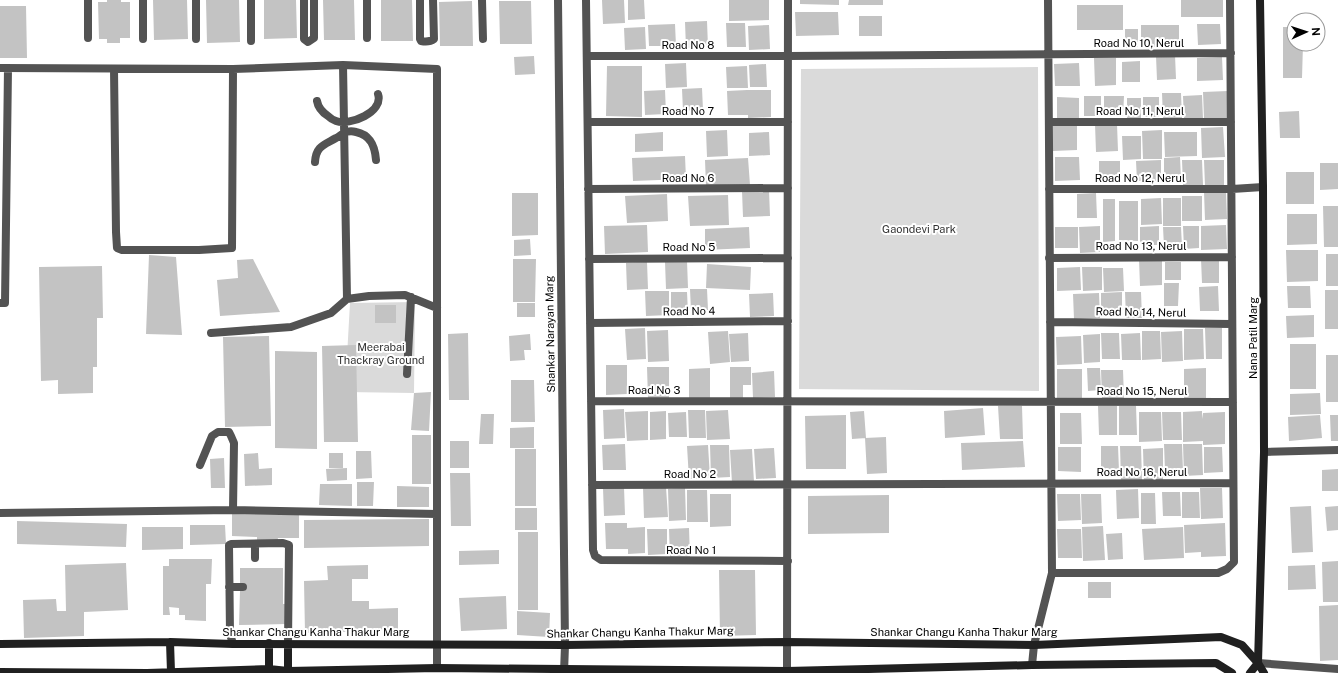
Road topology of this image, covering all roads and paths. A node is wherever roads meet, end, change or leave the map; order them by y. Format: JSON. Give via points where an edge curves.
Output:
{"nodes":[{"id":1,"x":88,"y":0,"type":"edge"},
{"id":2,"x":143,"y":0,"type":"edge"},
{"id":3,"x":196,"y":0,"type":"edge"},
{"id":4,"x":252,"y":0,"type":"edge"},
{"id":5,"x":304,"y":0,"type":"edge"},
{"id":6,"x":314,"y":0,"type":"edge"},
{"id":7,"x":367,"y":0,"type":"edge"},
{"id":8,"x":420,"y":0,"type":"edge"},
{"id":9,"x":434,"y":0,"type":"edge"},
{"id":10,"x":482,"y":0,"type":"edge"},
{"id":11,"x":558,"y":0,"type":"edge"},
{"id":12,"x":586,"y":0,"type":"edge"},
{"id":13,"x":788,"y":0,"type":"edge"},
{"id":14,"x":1048,"y":0,"type":"edge"},
{"id":15,"x":1230,"y":0,"type":"edge"},
{"id":16,"x":1260,"y":0,"type":"edge"},
{"id":17,"x":88,"y":38,"type":"dead end"},
{"id":18,"x":367,"y":38,"type":"dead end"},
{"id":19,"x":143,"y":39,"type":"dead end"},
{"id":20,"x":196,"y":39,"type":"dead end"},
{"id":21,"x":483,"y":39,"type":"dead end"},
{"id":22,"x":252,"y":41,"type":"dead end"},
{"id":23,"x":1231,"y":53,"type":"junction"},
{"id":24,"x":1048,"y":54,"type":"junction"},
{"id":25,"x":587,"y":56,"type":"junction"},
{"id":26,"x":788,"y":56,"type":"junction"},
{"id":27,"x":343,"y":65,"type":"junction"},
{"id":28,"x":4,"y":68,"type":"edge"},
{"id":29,"x":114,"y":69,"type":"junction"},
{"id":30,"x":233,"y":69,"type":"junction"},
{"id":31,"x":378,"y":94,"type":"dead end"},
{"id":32,"x":317,"y":101,"type":"dead end"},
{"id":33,"x":344,"y":122,"type":"junction"},
{"id":34,"x":588,"y":122,"type":"junction"},
{"id":35,"x":788,"y":122,"type":"junction"},
{"id":36,"x":1049,"y":122,"type":"junction"},
{"id":37,"x":1231,"y":122,"type":"junction"},
{"id":38,"x":344,"y":133,"type":"junction"},
{"id":39,"x":376,"y":160,"type":"dead end"},
{"id":40,"x":315,"y":162,"type":"dead end"},
{"id":41,"x":1263,"y":187,"type":"junction"},
{"id":42,"x":788,"y":188,"type":"junction"},
{"id":43,"x":1049,"y":189,"type":"junction"},
{"id":44,"x":1232,"y":189,"type":"junction"},
{"id":45,"x":588,"y":190,"type":"junction"},
{"id":46,"x":1232,"y":257,"type":"junction"},
{"id":47,"x":788,"y":258,"type":"junction"},
{"id":48,"x":1049,"y":258,"type":"junction"},
{"id":49,"x":589,"y":259,"type":"junction"},
{"id":50,"x":411,"y":297,"type":"junction"},
{"id":51,"x":347,"y":299,"type":"junction"},
{"id":52,"x":0,"y":303,"type":"edge"},
{"id":53,"x":437,"y":308,"type":"junction"},
{"id":54,"x":788,"y":321,"type":"junction"},
{"id":55,"x":1050,"y":322,"type":"junction"},
{"id":56,"x":590,"y":323,"type":"junction"},
{"id":57,"x":1232,"y":324,"type":"junction"},
{"id":58,"x":211,"y":333,"type":"dead end"},
{"id":59,"x":407,"y":374,"type":"dead end"},
{"id":60,"x":591,"y":401,"type":"junction"},
{"id":61,"x":788,"y":401,"type":"junction"},
{"id":62,"x":1050,"y":402,"type":"junction"},
{"id":63,"x":1233,"y":402,"type":"junction"},
{"id":64,"x":1338,"y":450,"type":"edge"},
{"id":65,"x":1264,"y":452,"type":"junction"},
{"id":66,"x":200,"y":465,"type":"dead end"},
{"id":67,"x":1051,"y":483,"type":"junction"},
{"id":68,"x":1234,"y":483,"type":"junction"},
{"id":69,"x":592,"y":485,"type":"junction"},
{"id":70,"x":788,"y":486,"type":"junction"},
{"id":71,"x":232,"y":510,"type":"junction"},
{"id":72,"x":0,"y":513,"type":"edge"},
{"id":73,"x":437,"y":514,"type":"junction"},
{"id":74,"x":255,"y":544,"type":"junction"},
{"id":75,"x":255,"y":558,"type":"dead end"},
{"id":76,"x":788,"y":561,"type":"junction"},
{"id":77,"x":1052,"y":573,"type":"junction"},
{"id":78,"x":229,"y":587,"type":"junction"},
{"id":79,"x":243,"y":587,"type":"dead end"},
{"id":80,"x":170,"y":642,"type":"junction"},
{"id":81,"x":787,"y":642,"type":"junction"},
{"id":82,"x":269,"y":643,"type":"junction"},
{"id":83,"x":0,"y":644,"type":"edge"},
{"id":84,"x":233,"y":644,"type":"junction"},
{"id":85,"x":288,"y":644,"type":"junction"},
{"id":86,"x":437,"y":644,"type":"junction"},
{"id":87,"x":565,"y":645,"type":"junction"},
{"id":88,"x":1034,"y":645,"type":"junction"},
{"id":89,"x":1258,"y":663,"type":"junction"},
{"id":90,"x":1032,"y":665,"type":"junction"},
{"id":91,"x":437,"y":668,"type":"junction"},
{"id":92,"x":1338,"y":669,"type":"edge"},
{"id":93,"x":269,"y":671,"type":"edge"},
{"id":94,"x":564,"y":671,"type":"edge"},
{"id":95,"x":787,"y":671,"type":"junction"},
{"id":96,"x":0,"y":672,"type":"edge"},
{"id":97,"x":171,"y":672,"type":"edge"},
{"id":98,"x":288,"y":672,"type":"edge"},
{"id":99,"x":147,"y":673,"type":"edge"},
{"id":100,"x":1232,"y":673,"type":"edge"},
{"id":101,"x":1250,"y":673,"type":"edge"},
{"id":102,"x":1264,"y":673,"type":"edge"}],
"edges":[{"from":1,"to":17,"type":"street"},
{"from":2,"to":19,"type":"street"},
{"from":3,"to":20,"type":"street"},
{"from":4,"to":22,"type":"street"},
{"from":5,"to":6,"type":"street","via":[[304,39],[308,42],[314,38]]},
{"from":7,"to":18,"type":"street"},
{"from":8,"to":9,"type":"street","via":[[420,39],[431,42],[434,39]]},
{"from":10,"to":21,"type":"street"},
{"from":11,"to":87,"type":"street","name":"Shankar Narayan Marg"},
{"from":12,"to":25,"type":"street"},
{"from":13,"to":26,"type":"street"},
{"from":14,"to":24,"type":"street"},
{"from":15,"to":23,"type":"street"},
{"from":16,"to":41,"type":"street","name":"Nana Patil Marg"},
{"from":23,"to":24,"type":"street","name":"Road No 10, Nerul"},
{"from":23,"to":37,"type":"street"},
{"from":24,"to":26,"type":"street","name":"Road No 10, Nerul"},
{"from":24,"to":36,"type":"street"},
{"from":25,"to":26,"type":"street","name":"Road No 8"},
{"from":25,"to":34,"type":"street"},
{"from":26,"to":35,"type":"street"},
{"from":27,"to":30,"type":"street"},
{"from":27,"to":33,"type":"street"},
{"from":27,"to":53,"type":"street","via":[[437,69]]},
{"from":28,"to":29,"type":"street"},
{"from":28,"to":52,"type":"street","via":[[5,303]]},
{"from":29,"to":30,"type":"street"},
{"from":29,"to":30,"type":"street","via":[[117,248],[199,250],[232,248]]},
{"from":31,"to":33,"type":"street","via":[[379,98],[372,111],[358,120]]},
{"from":32,"to":33,"type":"street","via":[[323,112],[335,121]]},
{"from":33,"to":38,"type":"street"},
{"from":34,"to":35,"type":"street","name":"Road No 7"},
{"from":34,"to":45,"type":"street"},
{"from":35,"to":42,"type":"street"},
{"from":36,"to":37,"type":"street","name":"Road No 11, Nerul"},
{"from":36,"to":43,"type":"street"},
{"from":37,"to":44,"type":"street"},
{"from":38,"to":39,"type":"street","via":[[355,132],[367,136],[375,151]]},
{"from":38,"to":40,"type":"street","via":[[321,146]]},
{"from":38,"to":51,"type":"street"},
{"from":41,"to":44,"type":"street","name":"Road No 12, Nerul"},
{"from":41,"to":65,"type":"street","name":"Nana Patil Marg"},
{"from":42,"to":45,"type":"street","name":"Road No 6"},
{"from":42,"to":47,"type":"street"},
{"from":43,"to":44,"type":"street","name":"Road No 12, Nerul"},
{"from":43,"to":48,"type":"street"},
{"from":44,"to":46,"type":"street"},
{"from":45,"to":49,"type":"street"},
{"from":46,"to":48,"type":"street","name":"Road No 13, Nerul"},
{"from":46,"to":57,"type":"street"},
{"from":47,"to":49,"type":"street","name":"Road No 5"},
{"from":47,"to":54,"type":"street"},
{"from":48,"to":55,"type":"street"},
{"from":49,"to":56,"type":"street"},
{"from":50,"to":51,"type":"street","via":[[405,294]]},
{"from":50,"to":53,"type":"street"},
{"from":50,"to":59,"type":"street"},
{"from":51,"to":58,"type":"street","via":[[331,314],[290,327]]},
{"from":53,"to":73,"type":"street"},
{"from":54,"to":56,"type":"street","name":"Road No 4"},
{"from":54,"to":61,"type":"street"},
{"from":55,"to":57,"type":"street","name":"Road No 14, Nerul"},
{"from":55,"to":62,"type":"street"},
{"from":56,"to":60,"type":"street"},
{"from":57,"to":63,"type":"street"},
{"from":60,"to":61,"type":"street","name":"Road No 3"},
{"from":60,"to":69,"type":"street"},
{"from":61,"to":62,"type":"street","name":"Road No 3"},
{"from":61,"to":70,"type":"street"},
{"from":62,"to":63,"type":"street","name":"Road No 15, Nerul"},
{"from":62,"to":67,"type":"street"},
{"from":63,"to":68,"type":"street"},
{"from":64,"to":65,"type":"street"},
{"from":65,"to":89,"type":"street","name":"Nana Patil Marg"},
{"from":66,"to":71,"type":"street","via":[[212,436],[218,432],[229,432],[234,443]]},
{"from":67,"to":68,"type":"street","name":"Road No 16, Nerul"},
{"from":67,"to":70,"type":"street","name":"Road No 16, Nerul"},
{"from":67,"to":77,"type":"street"},
{"from":68,"to":77,"type":"street","via":[[1234,562],[1228,569],[1218,573]]},
{"from":69,"to":70,"type":"street","name":"Road No 2"},
{"from":69,"to":76,"type":"street","name":"Road No 1","via":[[593,550],[595,556],[601,560]]},
{"from":70,"to":76,"type":"street"},
{"from":71,"to":72,"type":"street"},
{"from":71,"to":73,"type":"street"},
{"from":73,"to":86,"type":"street"},
{"from":74,"to":75,"type":"street"},
{"from":74,"to":78,"type":"street","via":[[229,546]]},
{"from":74,"to":85,"type":"street","via":[[289,545]]},
{"from":76,"to":81,"type":"street"},
{"from":77,"to":88,"type":"street"},
{"from":78,"to":79,"type":"street"},
{"from":78,"to":84,"type":"street","via":[[230,634]]},
{"from":80,"to":83,"type":"street","name":"Shankar Changu Kanha Thakur Marg"},
{"from":80,"to":84,"type":"street","name":"Shankar Changu Kanha Thakur Marg"},
{"from":80,"to":97,"type":"street"},
{"from":81,"to":87,"type":"street","name":"Shankar Changu Kanha Thakur Marg"},
{"from":81,"to":88,"type":"street","name":"Shankar Changu Kanha Thakur Marg"},
{"from":81,"to":95,"type":"street"},
{"from":82,"to":84,"type":"street","name":"Shankar Changu Kanha Thakur Marg"},
{"from":82,"to":85,"type":"street","name":"Shankar Changu Kanha Thakur Marg"},
{"from":82,"to":93,"type":"street"},
{"from":85,"to":86,"type":"street","name":"Shankar Changu Kanha Thakur Marg"},
{"from":85,"to":98,"type":"street"},
{"from":86,"to":87,"type":"street","name":"Shankar Changu Kanha Thakur Marg"},
{"from":86,"to":91,"type":"street"},
{"from":87,"to":94,"type":"street","name":"Shankar Narayan Marg"},
{"from":88,"to":89,"type":"street","name":"Shankar Changu Kanha Thakur Marg","via":[[1222,637],[1242,645]]},
{"from":88,"to":90,"type":"street"},
{"from":89,"to":92,"type":"street"},
{"from":89,"to":101,"type":"street"},
{"from":89,"to":102,"type":"street","name":"Shankar Changu Kanha Thakur Marg"},
{"from":90,"to":95,"type":"street"},
{"from":90,"to":100,"type":"street","via":[[1216,663]]},
{"from":91,"to":94,"type":"street"},
{"from":91,"to":98,"type":"street"},
{"from":93,"to":97,"type":"street"},
{"from":93,"to":98,"type":"street"},
{"from":94,"to":95,"type":"street"},
{"from":96,"to":99,"type":"street"},
{"from":97,"to":99,"type":"street"}]}
